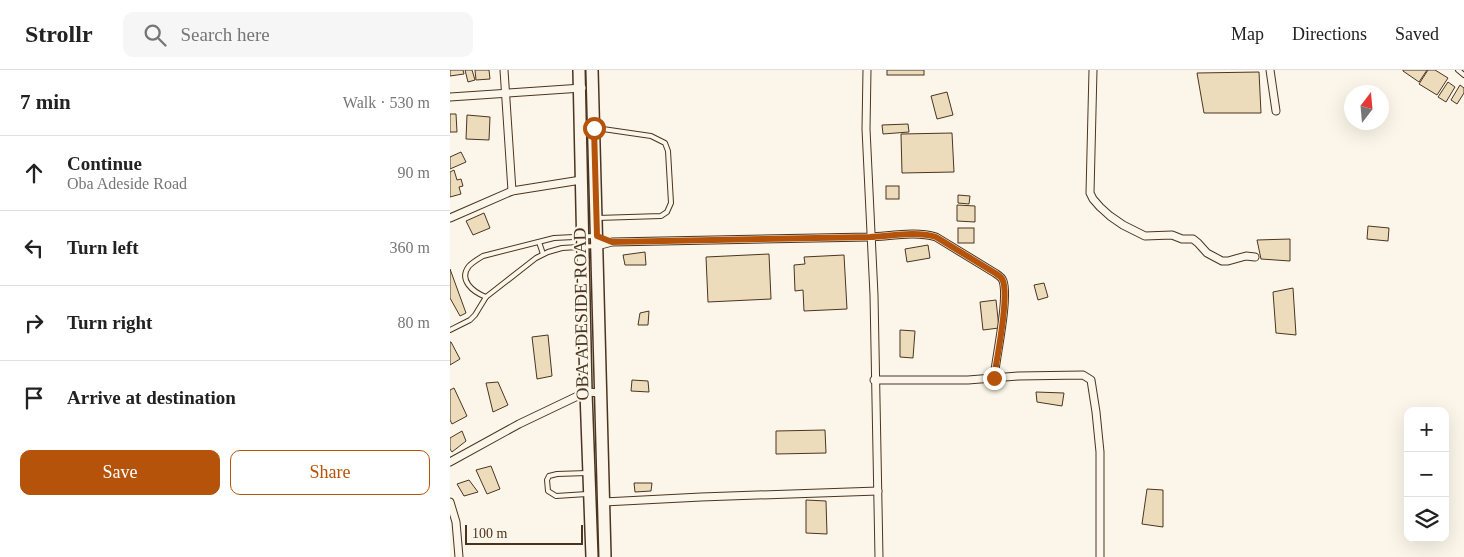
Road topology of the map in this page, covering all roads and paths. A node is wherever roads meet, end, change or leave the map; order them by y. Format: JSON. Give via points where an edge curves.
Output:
{"nodes":[{"id":1,"x":504,"y":70,"type":"edge"},
{"id":2,"x":579,"y":70,"type":"edge"},
{"id":3,"x":592,"y":70,"type":"edge"},
{"id":4,"x":867,"y":70,"type":"edge"},
{"id":5,"x":1093,"y":70,"type":"edge"},
{"id":6,"x":1270,"y":70,"type":"edge"},
{"id":7,"x":1458,"y":70,"type":"edge"},
{"id":8,"x":1464,"y":75,"type":"edge"},
{"id":9,"x":579,"y":88,"type":"junction"},
{"id":10,"x":593,"y":88,"type":"junction"},
{"id":11,"x":506,"y":92,"type":"junction"},
{"id":12,"x":450,"y":97,"type":"edge"},
{"id":13,"x":1276,"y":111,"type":"dead end"},
{"id":14,"x":594,"y":128,"type":"junction"},
{"id":15,"x":581,"y":180,"type":"junction"},
{"id":16,"x":512,"y":191,"type":"junction"},
{"id":17,"x":450,"y":218,"type":"edge"},
{"id":18,"x":596,"y":218,"type":"junction"},
{"id":19,"x":870,"y":237,"type":"junction"},
{"id":20,"x":583,"y":241,"type":"junction"},
{"id":21,"x":597,"y":241,"type":"junction"},
{"id":22,"x":539,"y":242,"type":"junction"},
{"id":23,"x":543,"y":254,"type":"junction"},
{"id":24,"x":1255,"y":257,"type":"dead end"},
{"id":25,"x":486,"y":297,"type":"junction"},
{"id":26,"x":450,"y":330,"type":"edge"},
{"id":27,"x":994,"y":378,"type":"junction"},
{"id":28,"x":874,"y":380,"type":"junction"},
{"id":29,"x":586,"y":392,"type":"junction"},
{"id":30,"x":601,"y":393,"type":"junction"},
{"id":31,"x":450,"y":462,"type":"edge"},
{"id":32,"x":589,"y":473,"type":"junction"},
{"id":33,"x":878,"y":492,"type":"junction"},
{"id":34,"x":590,"y":494,"type":"junction"},
{"id":35,"x":450,"y":502,"type":"edge"},
{"id":36,"x":604,"y":502,"type":"junction"},
{"id":37,"x":459,"y":557,"type":"edge"},
{"id":38,"x":592,"y":557,"type":"edge"},
{"id":39,"x":606,"y":557,"type":"edge"},
{"id":40,"x":879,"y":557,"type":"edge"},
{"id":41,"x":1100,"y":557,"type":"edge"}],
"edges":[{"from":1,"to":11,"type":"street"},
{"from":2,"to":9,"type":"main road"},
{"from":3,"to":10,"type":"main road","name":"OBA ADESIDE ROAD"},
{"from":4,"to":19,"type":"street"},
{"from":5,"to":24,"type":"street","via":[[1090,193],[1093,199],[1123,225],[1145,236],[1172,235],[1193,239],[1219,260]]},
{"from":6,"to":13,"type":"street"},
{"from":7,"to":8,"type":"lane"},
{"from":9,"to":10,"type":"street"},
{"from":9,"to":11,"type":"street"},
{"from":9,"to":15,"type":"main road"},
{"from":10,"to":14,"type":"main road","name":"OBA ADESIDE ROAD"},
{"from":11,"to":12,"type":"street"},
{"from":11,"to":16,"type":"street"},
{"from":14,"to":18,"type":"main road","name":"OBA ADESIDE ROAD"},
{"from":14,"to":18,"type":"lane","via":[[651,136],[665,143],[671,203],[661,216]]},
{"from":15,"to":16,"type":"street"},
{"from":15,"to":20,"type":"main road"},
{"from":16,"to":17,"type":"street"},
{"from":18,"to":21,"type":"main road","name":"OBA ADESIDE ROAD"},
{"from":19,"to":21,"type":"street"},
{"from":19,"to":27,"type":"street","via":[[912,234],[936,237],[1002,278],[1002,324]]},
{"from":19,"to":28,"type":"street"},
{"from":20,"to":21,"type":"lane"},
{"from":20,"to":21,"type":"lane"},
{"from":20,"to":22,"type":"lane","via":[[554,238]]},
{"from":20,"to":23,"type":"lane"},
{"from":20,"to":29,"type":"main road"},
{"from":21,"to":30,"type":"main road","name":"OBA ADESIDE ROAD"},
{"from":22,"to":23,"type":"lane"},
{"from":22,"to":25,"type":"lane","via":[[483,256],[473,262],[466,275],[467,284]]},
{"from":23,"to":25,"type":"lane"},
{"from":25,"to":26,"type":"lane","via":[[470,320]]},
{"from":27,"to":28,"type":"street"},
{"from":27,"to":41,"type":"street","via":[[1083,375],[1091,380],[1100,452]]},
{"from":28,"to":33,"type":"street"},
{"from":29,"to":30,"type":"street"},
{"from":29,"to":31,"type":"street"},
{"from":29,"to":32,"type":"main road"},
{"from":30,"to":36,"type":"main road","name":"OBA ADESIDE ROAD"},
{"from":32,"to":34,"type":"main road"},
{"from":32,"to":34,"type":"lane","via":[[557,474],[546,480],[548,491],[556,496]]},
{"from":33,"to":36,"type":"street"},
{"from":33,"to":40,"type":"street"},
{"from":34,"to":38,"type":"main road"},
{"from":35,"to":37,"type":"street","via":[[456,522]]},
{"from":36,"to":39,"type":"main road","name":"OBA ADESIDE ROAD"}]}
